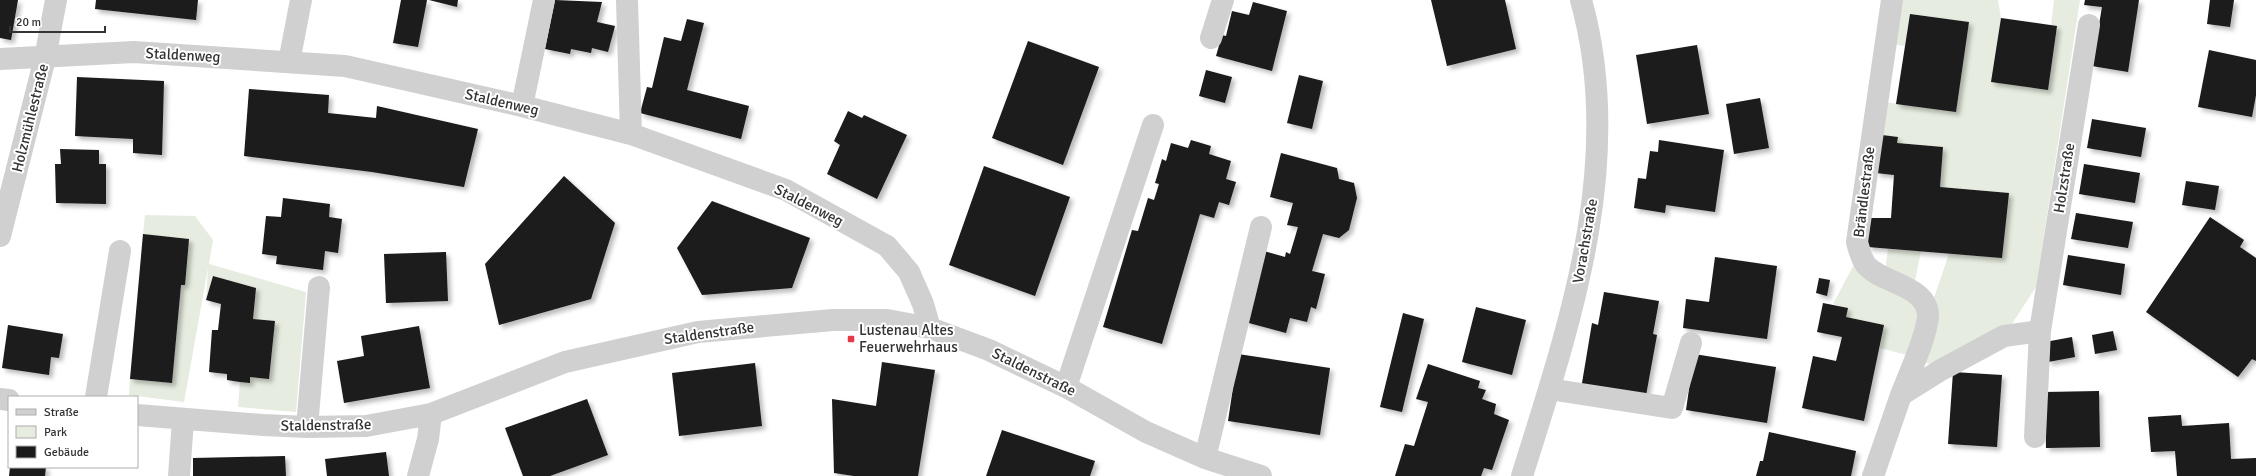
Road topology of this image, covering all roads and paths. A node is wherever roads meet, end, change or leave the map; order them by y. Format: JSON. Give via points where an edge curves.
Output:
{"nodes":[{"id":1,"x":56,"y":0,"type":"edge"},
{"id":2,"x":301,"y":0,"type":"edge"},
{"id":3,"x":544,"y":0,"type":"edge"},
{"id":4,"x":626,"y":0,"type":"edge"},
{"id":5,"x":1223,"y":0,"type":"edge"},
{"id":6,"x":1581,"y":0,"type":"edge"},
{"id":7,"x":1892,"y":0,"type":"edge"},
{"id":8,"x":2088,"y":25,"type":"dead end"},
{"id":9,"x":1211,"y":38,"type":"dead end"},
{"id":10,"x":0,"y":58,"type":"edge"},
{"id":11,"x":45,"y":58,"type":"junction"},
{"id":12,"x":289,"y":62,"type":"junction"},
{"id":13,"x":522,"y":106,"type":"junction"},
{"id":14,"x":1153,"y":125,"type":"dead end"},
{"id":15,"x":631,"y":134,"type":"junction"},
{"id":16,"x":1261,"y":227,"type":"dead end"},
{"id":17,"x":0,"y":236,"type":"edge"},
{"id":18,"x":120,"y":251,"type":"dead end"},
{"id":19,"x":319,"y":287,"type":"dead end"},
{"id":20,"x":930,"y":328,"type":"junction"},
{"id":21,"x":2040,"y":331,"type":"junction"},
{"id":22,"x":1691,"y":342,"type":"dead end"},
{"id":23,"x":1066,"y":387,"type":"junction"},
{"id":24,"x":1549,"y":389,"type":"junction"},
{"id":25,"x":1901,"y":395,"type":"junction"},
{"id":26,"x":96,"y":396,"type":"edge"},
{"id":27,"x":431,"y":414,"type":"junction"},
{"id":28,"x":138,"y":415,"type":"edge"},
{"id":29,"x":183,"y":420,"type":"junction"},
{"id":30,"x":307,"y":427,"type":"junction"},
{"id":31,"x":2035,"y":437,"type":"dead end"},
{"id":32,"x":1205,"y":458,"type":"junction"},
{"id":33,"x":1253,"y":475,"type":"edge"},
{"id":34,"x":179,"y":476,"type":"edge"},
{"id":35,"x":418,"y":476,"type":"edge"},
{"id":36,"x":1522,"y":476,"type":"edge"},
{"id":37,"x":1873,"y":476,"type":"edge"}],
"edges":[{"from":1,"to":11,"type":"street","name":"Holzmühlestraße"},
{"from":2,"to":12,"type":"street"},
{"from":3,"to":13,"type":"street"},
{"from":4,"to":15,"type":"street"},
{"from":5,"to":9,"type":"street"},
{"from":6,"to":24,"type":"street","name":"Vorachstraße","via":[[1598,88],[1593,212],[1582,270]]},
{"from":7,"to":25,"type":"street","name":"Brändlestraße","via":[[1857,242],[1866,265],[1884,278],[1913,292],[1926,304],[1926,329]]},
{"from":8,"to":21,"type":"street","name":"Holzstraße"},
{"from":10,"to":11,"type":"street","name":"Staldenweg"},
{"from":11,"to":12,"type":"street","name":"Staldenweg","via":[[134,52]]},
{"from":11,"to":17,"type":"street","name":"Holzmühlestraße"},
{"from":12,"to":13,"type":"street","name":"Staldenweg","via":[[345,66]]},
{"from":13,"to":15,"type":"street","name":"Staldenweg"},
{"from":14,"to":23,"type":"street"},
{"from":15,"to":20,"type":"street","name":"Staldenweg","via":[[786,190],[887,246],[909,272]]},
{"from":16,"to":32,"type":"street"},
{"from":18,"to":26,"type":"street"},
{"from":19,"to":30,"type":"street"},
{"from":20,"to":23,"type":"street","name":"Staldenstraße","via":[[989,350]]},
{"from":20,"to":27,"type":"street","name":"Staldenstraße","via":[[887,320],[834,320],[698,332],[565,362]]},
{"from":21,"to":25,"type":"street","via":[[2004,336]]},
{"from":21,"to":31,"type":"street","name":"Holzstraße"},
{"from":22,"to":24,"type":"street","via":[[1672,408]]},
{"from":23,"to":32,"type":"street","name":"Staldenstraße","via":[[1146,432]]},
{"from":24,"to":36,"type":"street","name":"Vorachstraße"},
{"from":25,"to":37,"type":"street"},
{"from":27,"to":30,"type":"street","name":"Staldenstraße","via":[[366,426]]},
{"from":27,"to":35,"type":"street","via":[[428,439]]},
{"from":28,"to":29,"type":"street","name":"Staldenstraße"},
{"from":29,"to":30,"type":"street","name":"Staldenstraße"},
{"from":29,"to":34,"type":"street"},
{"from":32,"to":33,"type":"street","name":"Staldenstraße"}]}
